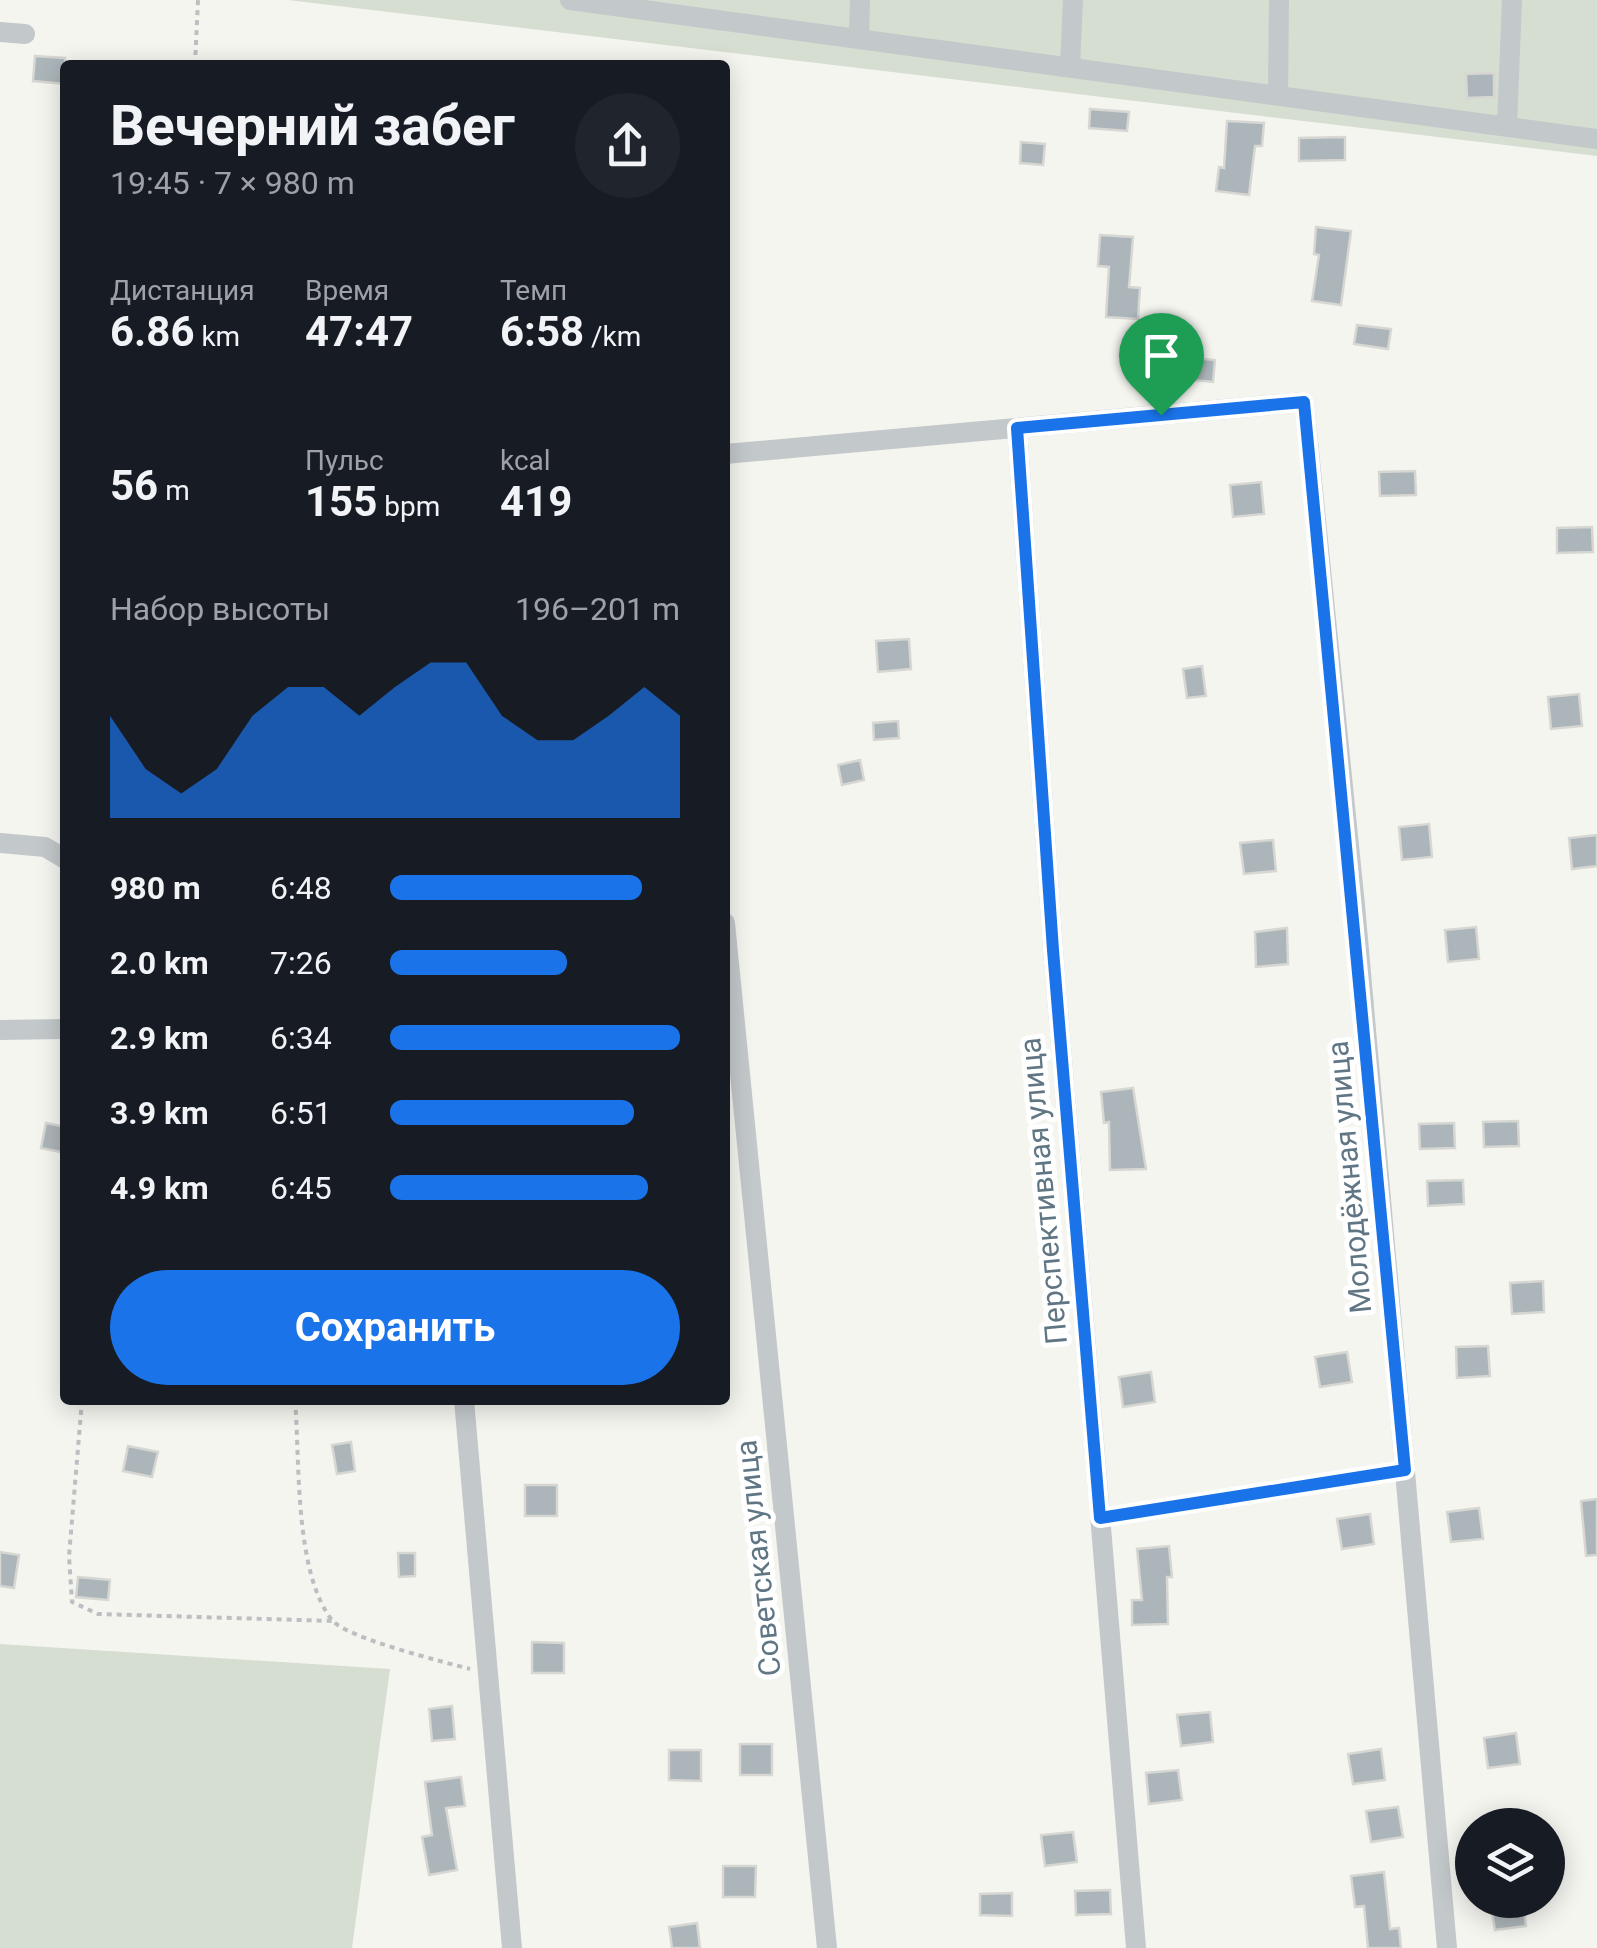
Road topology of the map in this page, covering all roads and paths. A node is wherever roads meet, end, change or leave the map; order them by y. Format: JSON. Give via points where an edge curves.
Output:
{"nodes":[{"id":1,"x":198,"y":0,"type":"edge"},
{"id":2,"x":570,"y":0,"type":"edge"},
{"id":3,"x":860,"y":0,"type":"edge"},
{"id":4,"x":1073,"y":0,"type":"edge"},
{"id":5,"x":1279,"y":0,"type":"edge"},
{"id":6,"x":1512,"y":0,"type":"edge"},
{"id":7,"x":637,"y":4,"type":"edge"},
{"id":8,"x":0,"y":32,"type":"edge"},
{"id":9,"x":25,"y":34,"type":"dead end"},
{"id":10,"x":859,"y":36,"type":"junction"},
{"id":11,"x":195,"y":60,"type":"edge"},
{"id":12,"x":1070,"y":66,"type":"junction"},
{"id":13,"x":1278,"y":94,"type":"junction"},
{"id":14,"x":1507,"y":126,"type":"junction"},
{"id":15,"x":1597,"y":139,"type":"edge"},
{"id":16,"x":1017,"y":428,"type":"junction"},
{"id":17,"x":730,"y":454,"type":"edge"},
{"id":18,"x":0,"y":843,"type":"edge"},
{"id":19,"x":60,"y":856,"type":"edge"},
{"id":20,"x":730,"y":973,"type":"edge"},
{"id":21,"x":60,"y":1029,"type":"edge"},
{"id":22,"x":0,"y":1030,"type":"edge"},
{"id":23,"x":82,"y":1405,"type":"edge"},
{"id":24,"x":295,"y":1405,"type":"edge"},
{"id":25,"x":464,"y":1405,"type":"edge"},
{"id":26,"x":1405,"y":1470,"type":"junction"},
{"id":27,"x":1100,"y":1518,"type":"junction"},
{"id":28,"x":332,"y":1621,"type":"junction"},
{"id":29,"x":490,"y":1673,"type":"junction"},
{"id":30,"x":512,"y":1948,"type":"edge"},
{"id":31,"x":828,"y":1948,"type":"edge"},
{"id":32,"x":1136,"y":1948,"type":"edge"},
{"id":33,"x":1448,"y":1948,"type":"edge"}],
"edges":[{"from":1,"to":11,"type":"path"},
{"from":2,"to":7,"type":"street"},
{"from":3,"to":10,"type":"street"},
{"from":4,"to":12,"type":"street"},
{"from":5,"to":13,"type":"street"},
{"from":6,"to":14,"type":"street"},
{"from":7,"to":10,"type":"street"},
{"from":8,"to":9,"type":"street"},
{"from":10,"to":12,"type":"street"},
{"from":12,"to":13,"type":"street"},
{"from":13,"to":14,"type":"street"},
{"from":14,"to":15,"type":"street"},
{"from":16,"to":17,"type":"street"},
{"from":16,"to":26,"type":"street","name":"Молодёжная улица","via":[[1304,402]]},
{"from":16,"to":27,"type":"street","name":"Перспективная улица"},
{"from":18,"to":19,"type":"street","via":[[45,847]]},
{"from":20,"to":31,"type":"street","name":"Советская улица"},
{"from":21,"to":22,"type":"street"},
{"from":23,"to":28,"type":"path","via":[[68,1556],[72,1602],[98,1614]]},
{"from":24,"to":28,"type":"path","via":[[309,1571]]},
{"from":25,"to":29,"type":"street"},
{"from":26,"to":27,"type":"lane"},
{"from":26,"to":33,"type":"street","name":"Молодёжная улица"},
{"from":27,"to":32,"type":"street","name":"Перспективная улица"},
{"from":28,"to":29,"type":"path","via":[[393,1650]]},
{"from":29,"to":30,"type":"street"}]}
